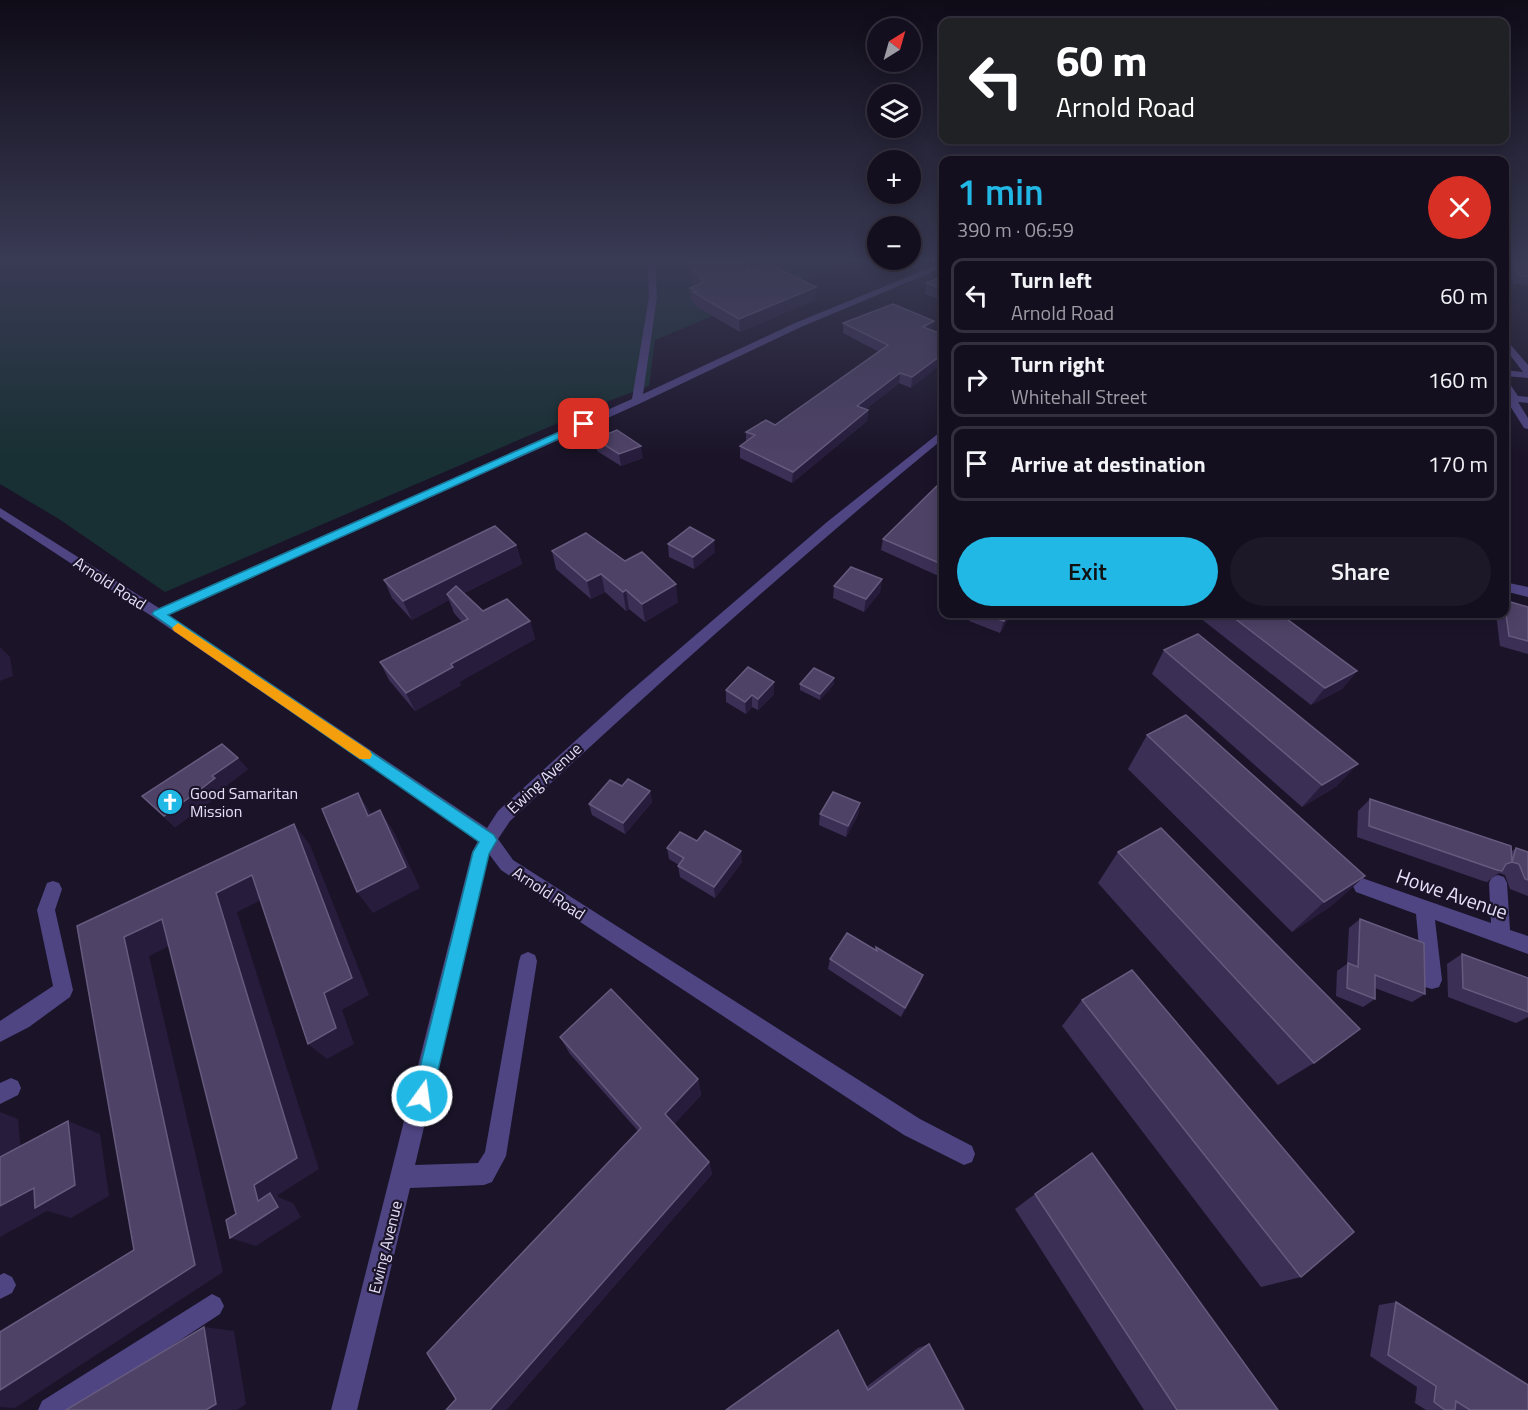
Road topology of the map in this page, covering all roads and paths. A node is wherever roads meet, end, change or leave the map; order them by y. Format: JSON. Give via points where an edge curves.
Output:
{"nodes":[{"id":1,"x":649,"y":325,"type":"edge"},
{"id":2,"x":801,"y":325,"type":"edge"},
{"id":3,"x":1509,"y":347,"type":"edge"},
{"id":4,"x":1509,"y":359,"type":"edge"},
{"id":5,"x":1519,"y":360,"type":"junction"},
{"id":6,"x":1509,"y":373,"type":"edge"},
{"id":7,"x":1528,"y":374,"type":"edge"},
{"id":8,"x":1509,"y":390,"type":"edge"},
{"id":9,"x":1513,"y":398,"type":"junction"},
{"id":10,"x":1528,"y":400,"type":"edge"},
{"id":11,"x":637,"y":401,"type":"junction"},
{"id":12,"x":1528,"y":426,"type":"edge"},
{"id":13,"x":939,"y":436,"type":"edge"},
{"id":14,"x":0,"y":512,"type":"edge"},
{"id":15,"x":1509,"y":587,"type":"edge"},
{"id":16,"x":1528,"y":592,"type":"edge"},
{"id":17,"x":158,"y":614,"type":"junction"},
{"id":18,"x":489,"y":840,"type":"junction"},
{"id":19,"x":1498,"y":883,"type":"edge"},
{"id":20,"x":1362,"y":886,"type":"edge"},
{"id":21,"x":53,"y":889,"type":"dead end"},
{"id":22,"x":1425,"y":908,"type":"junction"},
{"id":23,"x":1501,"y":935,"type":"junction"},
{"id":24,"x":1528,"y":945,"type":"edge"},
{"id":25,"x":528,"y":961,"type":"dead end"},
{"id":26,"x":1431,"y":980,"type":"dead end"},
{"id":27,"x":0,"y":1032,"type":"edge"},
{"id":28,"x":964,"y":1154,"type":"dead end"},
{"id":29,"x":402,"y":1177,"type":"junction"},
{"id":30,"x":212,"y":1306,"type":"dead end"},
{"id":31,"x":51,"y":1410,"type":"edge"},
{"id":32,"x":344,"y":1410,"type":"edge"}],
"edges":[{"from":1,"to":11,"type":"street"},
{"from":2,"to":11,"type":"street"},
{"from":3,"to":5,"type":"street"},
{"from":4,"to":5,"type":"street"},
{"from":5,"to":7,"type":"street"},
{"from":6,"to":7,"type":"street"},
{"from":8,"to":9,"type":"street"},
{"from":9,"to":10,"type":"street"},
{"from":9,"to":12,"type":"street"},
{"from":11,"to":17,"type":"street"},
{"from":13,"to":18,"type":"street","name":"Ewing Avenue","via":[[632,698],[504,816]]},
{"from":14,"to":17,"type":"street","name":"Arnold Road"},
{"from":15,"to":16,"type":"street"},
{"from":17,"to":18,"type":"street","name":"Arnold Road"},
{"from":18,"to":28,"type":"street","name":"Arnold Road","via":[[507,865],[896,1116]]},
{"from":18,"to":29,"type":"street","name":"Ewing Avenue","via":[[481,852]]},
{"from":19,"to":23,"type":"street"},
{"from":20,"to":22,"type":"street","name":"Howe Avenue"},
{"from":21,"to":27,"type":"street","via":[[46,910],[63,990]]},
{"from":22,"to":23,"type":"street","name":"Howe Avenue"},
{"from":22,"to":26,"type":"street"},
{"from":23,"to":24,"type":"street","name":"Howe Avenue"},
{"from":25,"to":29,"type":"street","via":[[495,1156],[484,1174]]},
{"from":29,"to":32,"type":"street","name":"Ewing Avenue"},
{"from":30,"to":31,"type":"street"}]}
